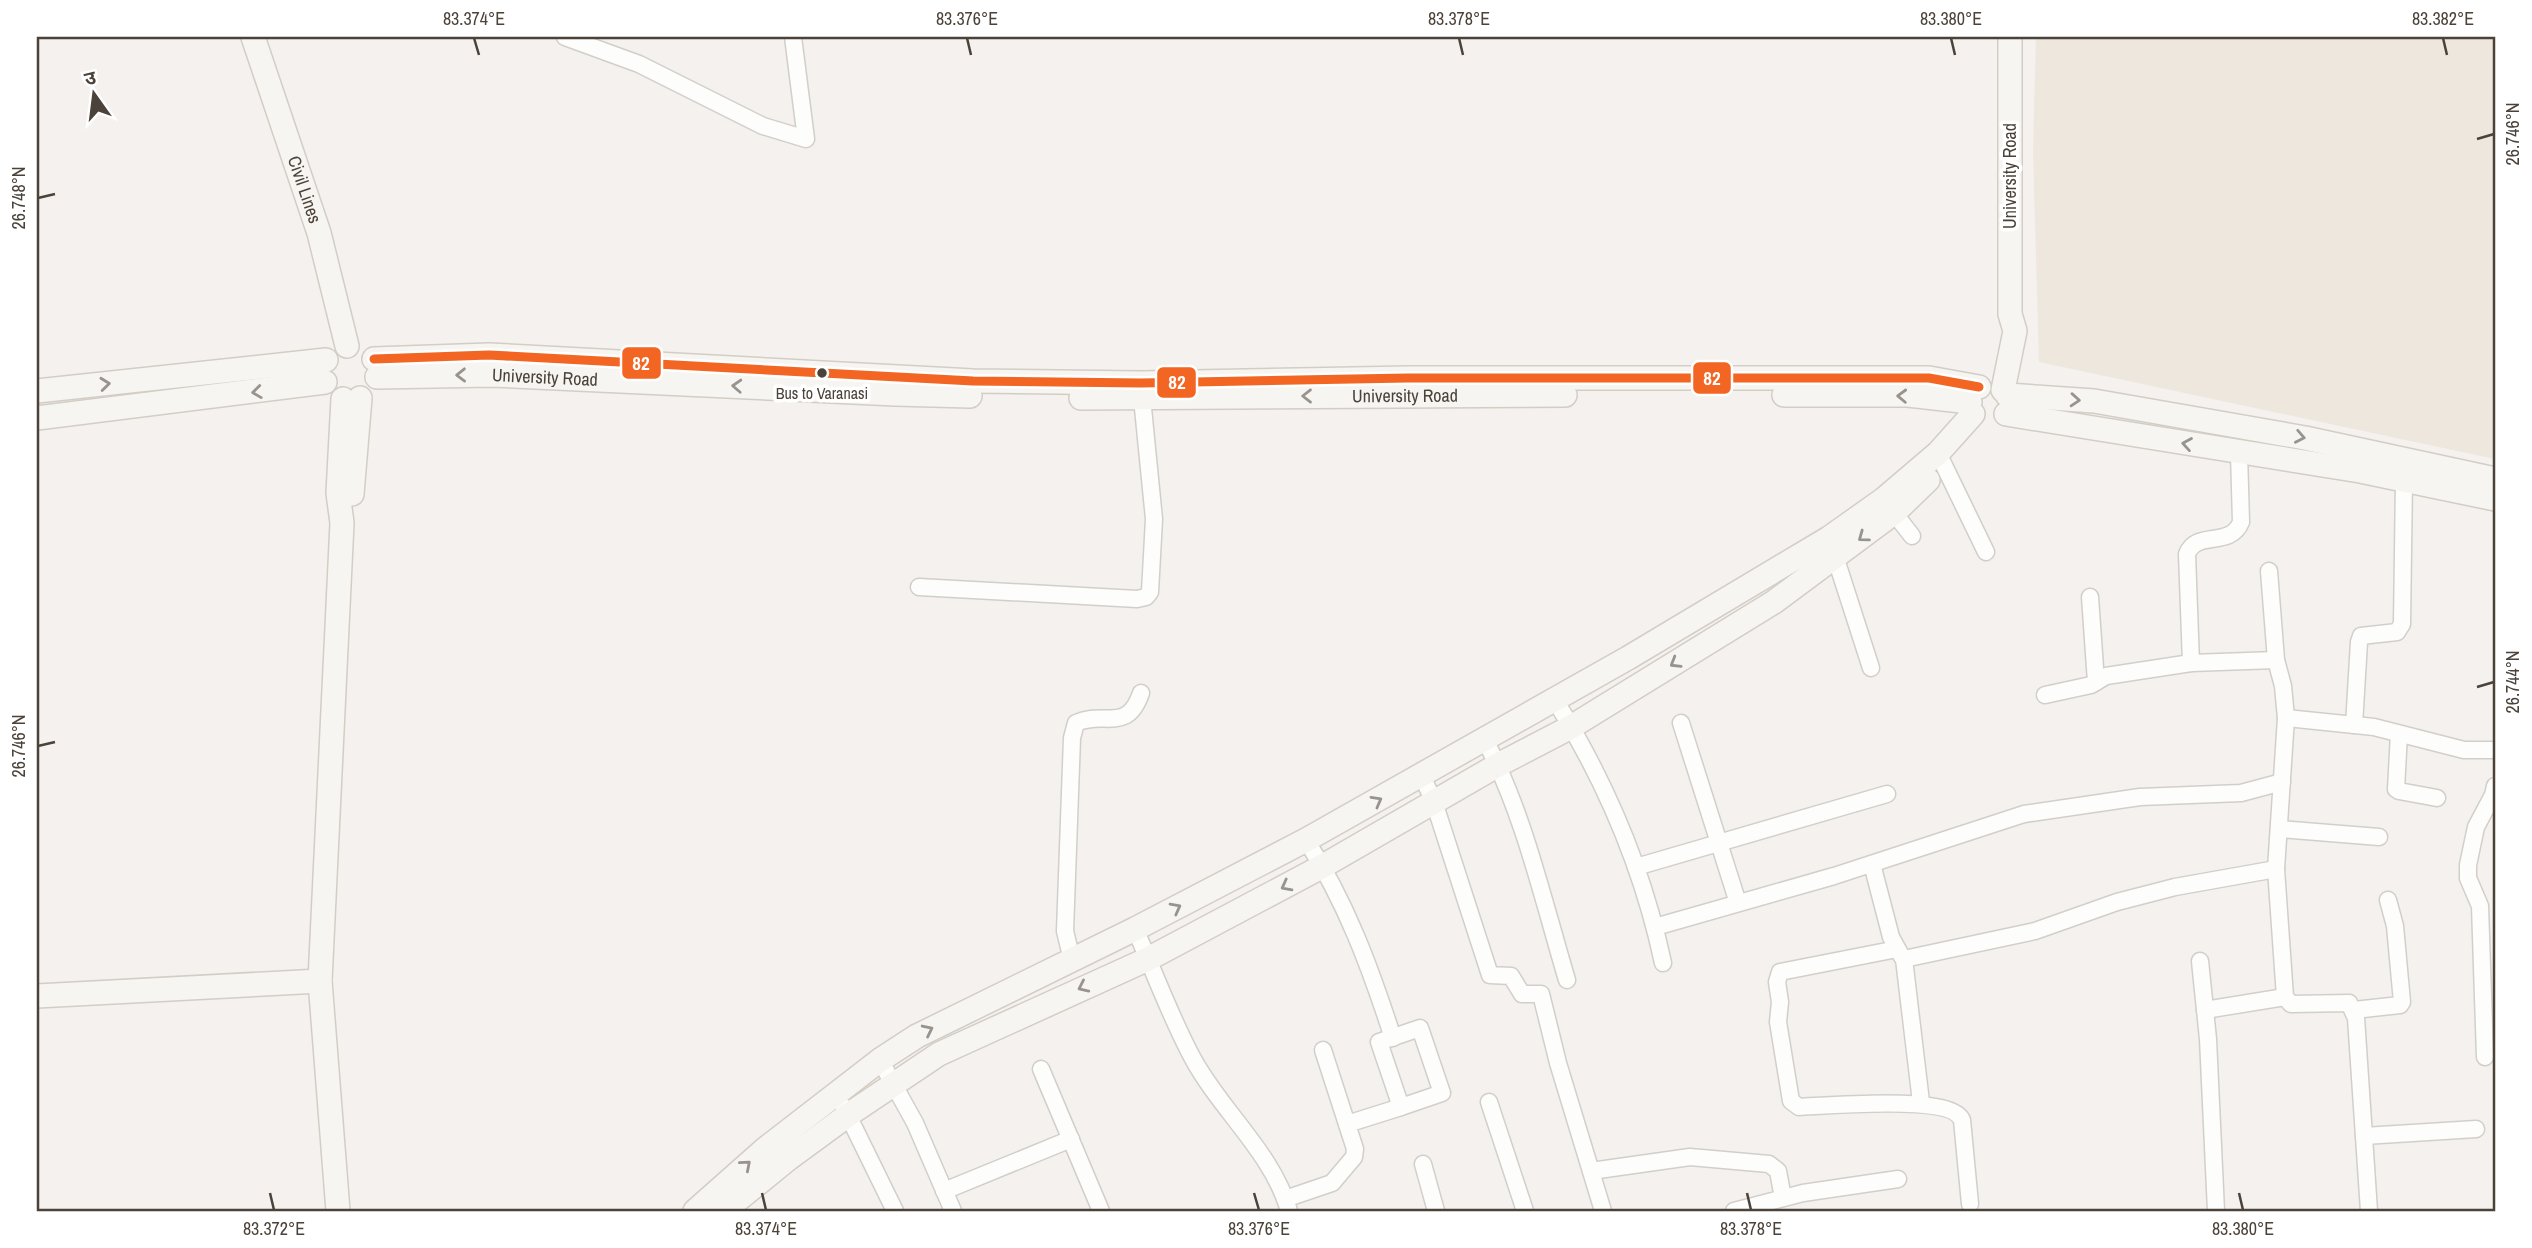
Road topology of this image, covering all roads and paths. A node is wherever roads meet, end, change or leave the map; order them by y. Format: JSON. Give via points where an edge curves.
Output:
{"nodes":[{"id":1,"x":253,"y":37,"type":"edge"},
{"id":2,"x":565,"y":37,"type":"edge"},
{"id":3,"x":793,"y":37,"type":"edge"},
{"id":4,"x":2010,"y":37,"type":"edge"},
{"id":5,"x":347,"y":346,"type":"junction"},
{"id":6,"x":376,"y":368,"type":"junction"},
{"id":7,"x":326,"y":371,"type":"junction"},
{"id":8,"x":37,"y":391,"type":"edge"},
{"id":9,"x":1142,"y":391,"type":"junction"},
{"id":10,"x":352,"y":398,"type":"junction"},
{"id":11,"x":1989,"y":401,"type":"junction"},
{"id":12,"x":37,"y":418,"type":"edge"},
{"id":13,"x":2239,"y":453,"type":"junction"},
{"id":14,"x":1941,"y":458,"type":"junction"},
{"id":15,"x":2495,"y":479,"type":"edge"},
{"id":16,"x":2404,"y":480,"type":"junction"},
{"id":17,"x":2495,"y":499,"type":"edge"},
{"id":18,"x":1889,"y":506,"type":"junction"},
{"id":19,"x":1912,"y":536,"type":"dead end"},
{"id":20,"x":1832,"y":547,"type":"junction"},
{"id":21,"x":1986,"y":552,"type":"dead end"},
{"id":22,"x":2269,"y":572,"type":"dead end"},
{"id":23,"x":919,"y":587,"type":"dead end"},
{"id":24,"x":2090,"y":597,"type":"dead end"},
{"id":25,"x":2276,"y":660,"type":"junction"},
{"id":26,"x":2191,"y":663,"type":"junction"},
{"id":27,"x":1871,"y":668,"type":"dead end"},
{"id":28,"x":2096,"y":682,"type":"junction"},
{"id":29,"x":1140,"y":693,"type":"dead end"},
{"id":30,"x":2045,"y":695,"type":"dead end"},
{"id":31,"x":1555,"y":700,"type":"junction"},
{"id":32,"x":2286,"y":718,"type":"junction"},
{"id":33,"x":1682,"y":723,"type":"dead end"},
{"id":34,"x":2354,"y":725,"type":"junction"},
{"id":35,"x":1571,"y":727,"type":"junction"},
{"id":36,"x":2399,"y":734,"type":"junction"},
{"id":37,"x":1485,"y":740,"type":"junction"},
{"id":38,"x":2495,"y":750,"type":"edge"},
{"id":39,"x":1498,"y":765,"type":"junction"},
{"id":40,"x":1422,"y":776,"type":"junction"},
{"id":41,"x":2282,"y":782,"type":"junction"},
{"id":42,"x":2495,"y":786,"type":"edge"},
{"id":43,"x":1886,"y":794,"type":"dead end"},
{"id":44,"x":2437,"y":798,"type":"dead end"},
{"id":45,"x":1434,"y":802,"type":"junction"},
{"id":46,"x":2279,"y":829,"type":"junction"},
{"id":47,"x":2379,"y":837,"type":"dead end"},
{"id":48,"x":1306,"y":840,"type":"junction"},
{"id":49,"x":1719,"y":842,"type":"junction"},
{"id":50,"x":1872,"y":864,"type":"junction"},
{"id":51,"x":1323,"y":866,"type":"junction"},
{"id":52,"x":1636,"y":867,"type":"junction"},
{"id":53,"x":2276,"y":869,"type":"junction"},
{"id":54,"x":2388,"y":900,"type":"dead end"},
{"id":55,"x":1738,"y":904,"type":"junction"},
{"id":56,"x":1655,"y":926,"type":"junction"},
{"id":57,"x":1135,"y":929,"type":"junction"},
{"id":58,"x":1900,"y":954,"type":"junction"},
{"id":59,"x":1148,"y":959,"type":"junction"},
{"id":60,"x":1072,"y":960,"type":"junction"},
{"id":61,"x":2200,"y":961,"type":"dead end"},
{"id":62,"x":1663,"y":963,"type":"dead end"},
{"id":63,"x":1567,"y":980,"type":"dead end"},
{"id":64,"x":320,"y":981,"type":"junction"},
{"id":65,"x":37,"y":996,"type":"edge"},
{"id":66,"x":2286,"y":997,"type":"junction"},
{"id":67,"x":2205,"y":1010,"type":"junction"},
{"id":68,"x":2354,"y":1010,"type":"junction"},
{"id":69,"x":1393,"y":1038,"type":"junction"},
{"id":70,"x":1322,"y":1050,"type":"dead end"},
{"id":71,"x":2485,"y":1057,"type":"dead end"},
{"id":72,"x":880,"y":1060,"type":"junction"},
{"id":73,"x":1041,"y":1069,"type":"dead end"},
{"id":74,"x":894,"y":1085,"type":"junction"},
{"id":75,"x":837,"y":1092,"type":"junction"},
{"id":76,"x":1489,"y":1102,"type":"dead end"},
{"id":77,"x":1920,"y":1102,"type":"junction"},
{"id":78,"x":1401,"y":1107,"type":"junction"},
{"id":79,"x":848,"y":1115,"type":"junction"},
{"id":80,"x":1347,"y":1124,"type":"junction"},
{"id":81,"x":2476,"y":1129,"type":"dead end"},
{"id":82,"x":2364,"y":1136,"type":"junction"},
{"id":83,"x":1070,"y":1139,"type":"junction"},
{"id":84,"x":1423,"y":1164,"type":"dead end"},
{"id":85,"x":1591,"y":1171,"type":"junction"},
{"id":86,"x":1898,"y":1179,"type":"dead end"},
{"id":87,"x":944,"y":1191,"type":"junction"},
{"id":88,"x":1783,"y":1198,"type":"junction"},
{"id":89,"x":1970,"y":1204,"type":"dead end"},
{"id":90,"x":1285,"y":1207,"type":"edge"},
{"id":91,"x":709,"y":1209,"type":"edge"},
{"id":92,"x":338,"y":1211,"type":"edge"},
{"id":93,"x":895,"y":1211,"type":"edge"},
{"id":94,"x":953,"y":1211,"type":"edge"},
{"id":95,"x":1101,"y":1211,"type":"edge"},
{"id":96,"x":1436,"y":1211,"type":"edge"},
{"id":97,"x":1525,"y":1211,"type":"edge"},
{"id":98,"x":1603,"y":1211,"type":"edge"},
{"id":99,"x":1734,"y":1211,"type":"edge"},
{"id":100,"x":2216,"y":1211,"type":"edge"},
{"id":101,"x":2369,"y":1211,"type":"edge"}],
"edges":[{"from":1,"to":5,"type":"main road","name":"Civil Lines","via":[[319,233]]},
{"from":2,"to":3,"type":"street","via":[[639,64],[763,126],[806,139]]},
{"from":4,"to":11,"type":"main road","name":"University Road","via":[[2010,314]]},
{"from":5,"to":6,"type":"main road","via":[[368,351]]},
{"from":5,"to":7,"type":"main road","via":[[333,351]]},
{"from":6,"to":9,"type":"main road","name":"University Road","via":[[489,355]]},
{"from":6,"to":10,"type":"main road","via":[[368,393]]},
{"from":8,"to":7,"type":"main road","one_way":true},
{"from":7,"to":10,"type":"main road","via":[[335,395]]},
{"from":7,"to":12,"type":"main road","one_way":true},
{"from":9,"to":11,"type":"main road","name":"University Road","via":[[1408,378],[1929,378]]},
{"from":9,"to":23,"type":"street","via":[[1154,519],[1146,597]]},
{"from":10,"to":64,"type":"main road","via":[[338,493],[342,523]]},
{"from":13,"to":11,"type":"main road","one_way":true},
{"from":11,"to":14,"type":"main road"},
{"from":11,"to":15,"type":"main road","one_way":true,"via":[[2107,403],[2305,438]]},
{"from":13,"to":16,"type":"main road"},
{"from":13,"to":26,"type":"street","via":[[2238,530],[2196,542],[2187,554]]},
{"from":14,"to":18,"type":"main road"},
{"from":14,"to":21,"type":"street"},
{"from":16,"to":17,"type":"main road"},
{"from":16,"to":34,"type":"street","via":[[2402,624],[2397,632],[2361,636]]},
{"from":18,"to":19,"type":"street"},
{"from":18,"to":20,"type":"main road"},
{"from":20,"to":27,"type":"street"},
{"from":20,"to":31,"type":"main road"},
{"from":20,"to":35,"type":"main road","one_way":true,"via":[[1774,603]]},
{"from":22,"to":25,"type":"street"},
{"from":24,"to":28,"type":"street"},
{"from":25,"to":26,"type":"street"},
{"from":25,"to":32,"type":"street"},
{"from":26,"to":28,"type":"street"},
{"from":28,"to":30,"type":"street"},
{"from":29,"to":60,"type":"street","via":[[1127,716],[1116,720],[1089,717],[1076,723],[1072,738],[1065,931]]},
{"from":31,"to":35,"type":"street"},
{"from":31,"to":37,"type":"main road"},
{"from":32,"to":34,"type":"street"},
{"from":32,"to":41,"type":"street"},
{"from":33,"to":49,"type":"street"},
{"from":34,"to":36,"type":"street"},
{"from":35,"to":39,"type":"main road"},
{"from":35,"to":52,"type":"street","via":[[1590,758]]},
{"from":36,"to":38,"type":"street","via":[[2464,750]]},
{"from":36,"to":44,"type":"street","via":[[2396,789]]},
{"from":37,"to":39,"type":"street"},
{"from":37,"to":40,"type":"main road"},
{"from":39,"to":45,"type":"main road"},
{"from":39,"to":63,"type":"street"},
{"from":40,"to":45,"type":"street"},
{"from":48,"to":40,"type":"main road","one_way":true},
{"from":41,"to":46,"type":"street"},
{"from":41,"to":50,"type":"street","via":[[2241,793],[2140,797],[2024,814]]},
{"from":42,"to":71,"type":"street","via":[[2476,827],[2468,865],[2480,906]]},
{"from":43,"to":49,"type":"street"},
{"from":45,"to":51,"type":"main road"},
{"from":45,"to":85,"type":"street","via":[[1490,975],[1511,976],[1522,993],[1541,994]]},
{"from":46,"to":47,"type":"street"},
{"from":46,"to":53,"type":"street"},
{"from":48,"to":51,"type":"street"},
{"from":57,"to":48,"type":"main road","one_way":true},
{"from":49,"to":52,"type":"street"},
{"from":49,"to":55,"type":"street"},
{"from":50,"to":55,"type":"street"},
{"from":50,"to":58,"type":"street","via":[[1891,937]]},
{"from":51,"to":59,"type":"main road","one_way":true},
{"from":51,"to":69,"type":"street","via":[[1366,956]]},
{"from":52,"to":56,"type":"street"},
{"from":53,"to":58,"type":"street","via":[[2175,887],[2035,931]]},
{"from":53,"to":66,"type":"street"},
{"from":54,"to":68,"type":"street","via":[[2403,1002]]},
{"from":55,"to":56,"type":"street"},
{"from":56,"to":62,"type":"street"},
{"from":57,"to":59,"type":"street"},
{"from":57,"to":60,"type":"main road"},
{"from":58,"to":77,"type":"street"},
{"from":58,"to":77,"type":"street","via":[[1783,970],[1777,976],[1777,1022],[1793,1105]]},
{"from":59,"to":74,"type":"main road","one_way":true,"via":[[939,1054]]},
{"from":59,"to":90,"type":"street","via":[[1191,1056],[1259,1153]]},
{"from":72,"to":60,"type":"main road","one_way":true,"via":[[917,1036]]},
{"from":61,"to":67,"type":"street"},
{"from":64,"to":65,"type":"main road"},
{"from":64,"to":92,"type":"main road"},
{"from":66,"to":67,"type":"street"},
{"from":66,"to":68,"type":"street","via":[[2291,1004],[2349,1003]]},
{"from":67,"to":100,"type":"street"},
{"from":68,"to":82,"type":"street"},
{"from":69,"to":78,"type":"street","via":[[1379,1042]]},
{"from":69,"to":78,"type":"street","via":[[1420,1028],[1442,1093]]},
{"from":70,"to":80,"type":"street"},
{"from":72,"to":74,"type":"street"},
{"from":72,"to":75,"type":"main road"},
{"from":73,"to":83,"type":"street"},
{"from":74,"to":79,"type":"main road"},
{"from":74,"to":87,"type":"street"},
{"from":75,"to":79,"type":"street"},
{"from":91,"to":75,"type":"main road","one_way":true,"via":[[765,1149]]},
{"from":76,"to":97,"type":"street"},
{"from":77,"to":89,"type":"street","via":[[1960,1115]]},
{"from":78,"to":80,"type":"street"},
{"from":79,"to":91,"type":"main road"},
{"from":79,"to":93,"type":"street"},
{"from":80,"to":90,"type":"street","via":[[1354,1157],[1325,1187]]},
{"from":81,"to":82,"type":"street"},
{"from":82,"to":101,"type":"street"},
{"from":83,"to":87,"type":"street"},
{"from":83,"to":95,"type":"street"},
{"from":84,"to":96,"type":"street"},
{"from":85,"to":88,"type":"street","via":[[1690,1157],[1769,1164],[1778,1171]]},
{"from":85,"to":98,"type":"street"},
{"from":86,"to":88,"type":"street"},
{"from":87,"to":94,"type":"street"},
{"from":88,"to":99,"type":"street"}]}
